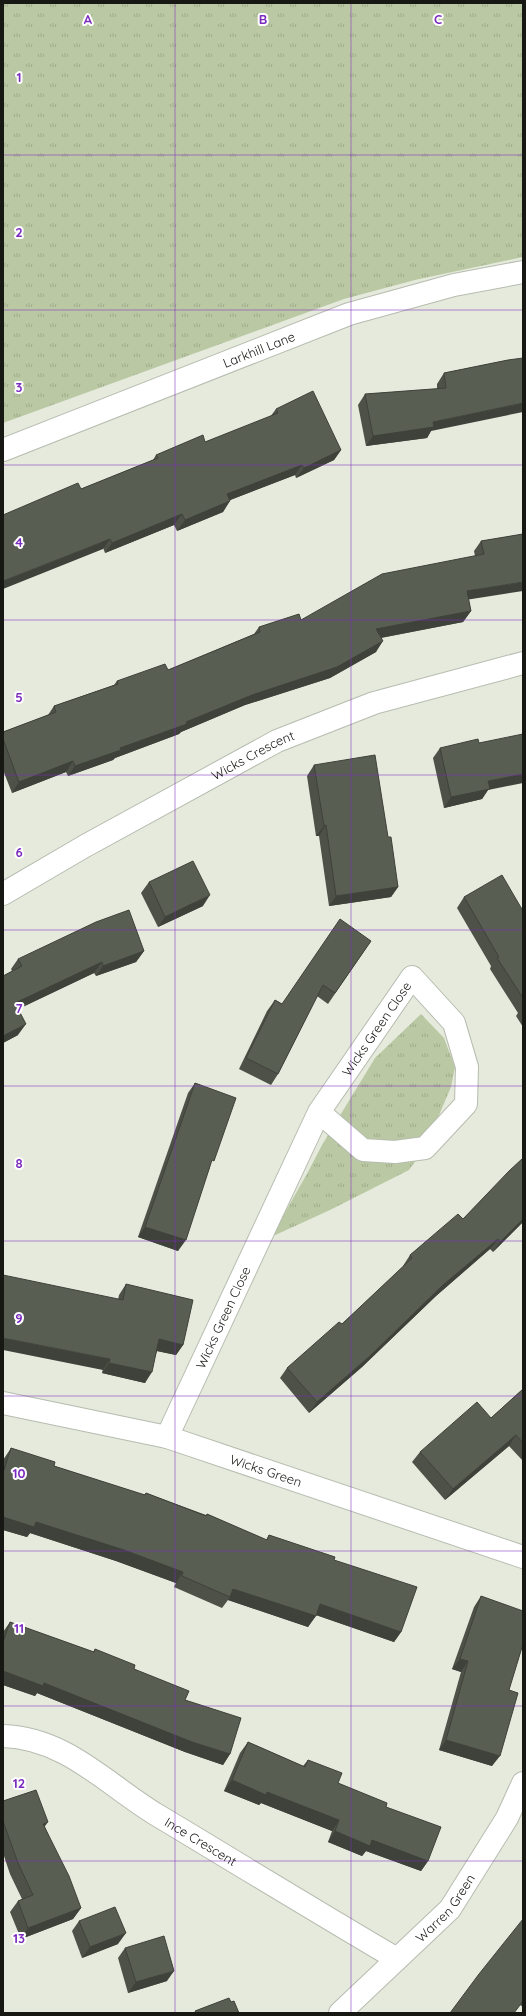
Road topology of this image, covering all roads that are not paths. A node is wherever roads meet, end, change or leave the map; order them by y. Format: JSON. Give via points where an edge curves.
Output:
{"nodes":[{"id":1,"x":523,"y":272,"type":"edge"},
{"id":2,"x":3,"y":450,"type":"edge"},
{"id":3,"x":523,"y":663,"type":"edge"},
{"id":4,"x":3,"y":894,"type":"edge"},
{"id":5,"x":319,"y":1112,"type":"junction"},
{"id":6,"x":3,"y":1403,"type":"edge"},
{"id":7,"x":167,"y":1437,"type":"junction"},
{"id":8,"x":523,"y":1558,"type":"edge"},
{"id":9,"x":3,"y":1736,"type":"edge"},
{"id":10,"x":523,"y":1783,"type":"edge"},
{"id":11,"x":397,"y":1959,"type":"junction"},
{"id":12,"x":340,"y":2013,"type":"edge"}],
"edges":[{"from":1,"to":2,"type":"street","name":"Larkhill Lane","via":[[454,285],[349,314]]},
{"from":3,"to":4,"type":"street","name":"Wicks Crescent","via":[[374,703],[277,741]]},
{"from":5,"to":5,"type":"street","name":"Wicks Green Close","via":[[364,1048],[412,977],[454,1024],[467,1067],[466,1104],[425,1148],[395,1152],[363,1150]]},
{"from":5,"to":7,"type":"street","name":"Wicks Green Close"},
{"from":6,"to":7,"type":"street","name":"Wicks Green"},
{"from":7,"to":8,"type":"street","name":"Wicks Green"},
{"from":9,"to":11,"type":"street","name":"Ince Crescent","via":[[22,1737],[49,1745],[75,1758],[139,1804]]},
{"from":10,"to":11,"type":"street","name":"Warren Green","via":[[507,1818],[450,1910]]},
{"from":11,"to":12,"type":"street","name":"Warren Green"}]}
